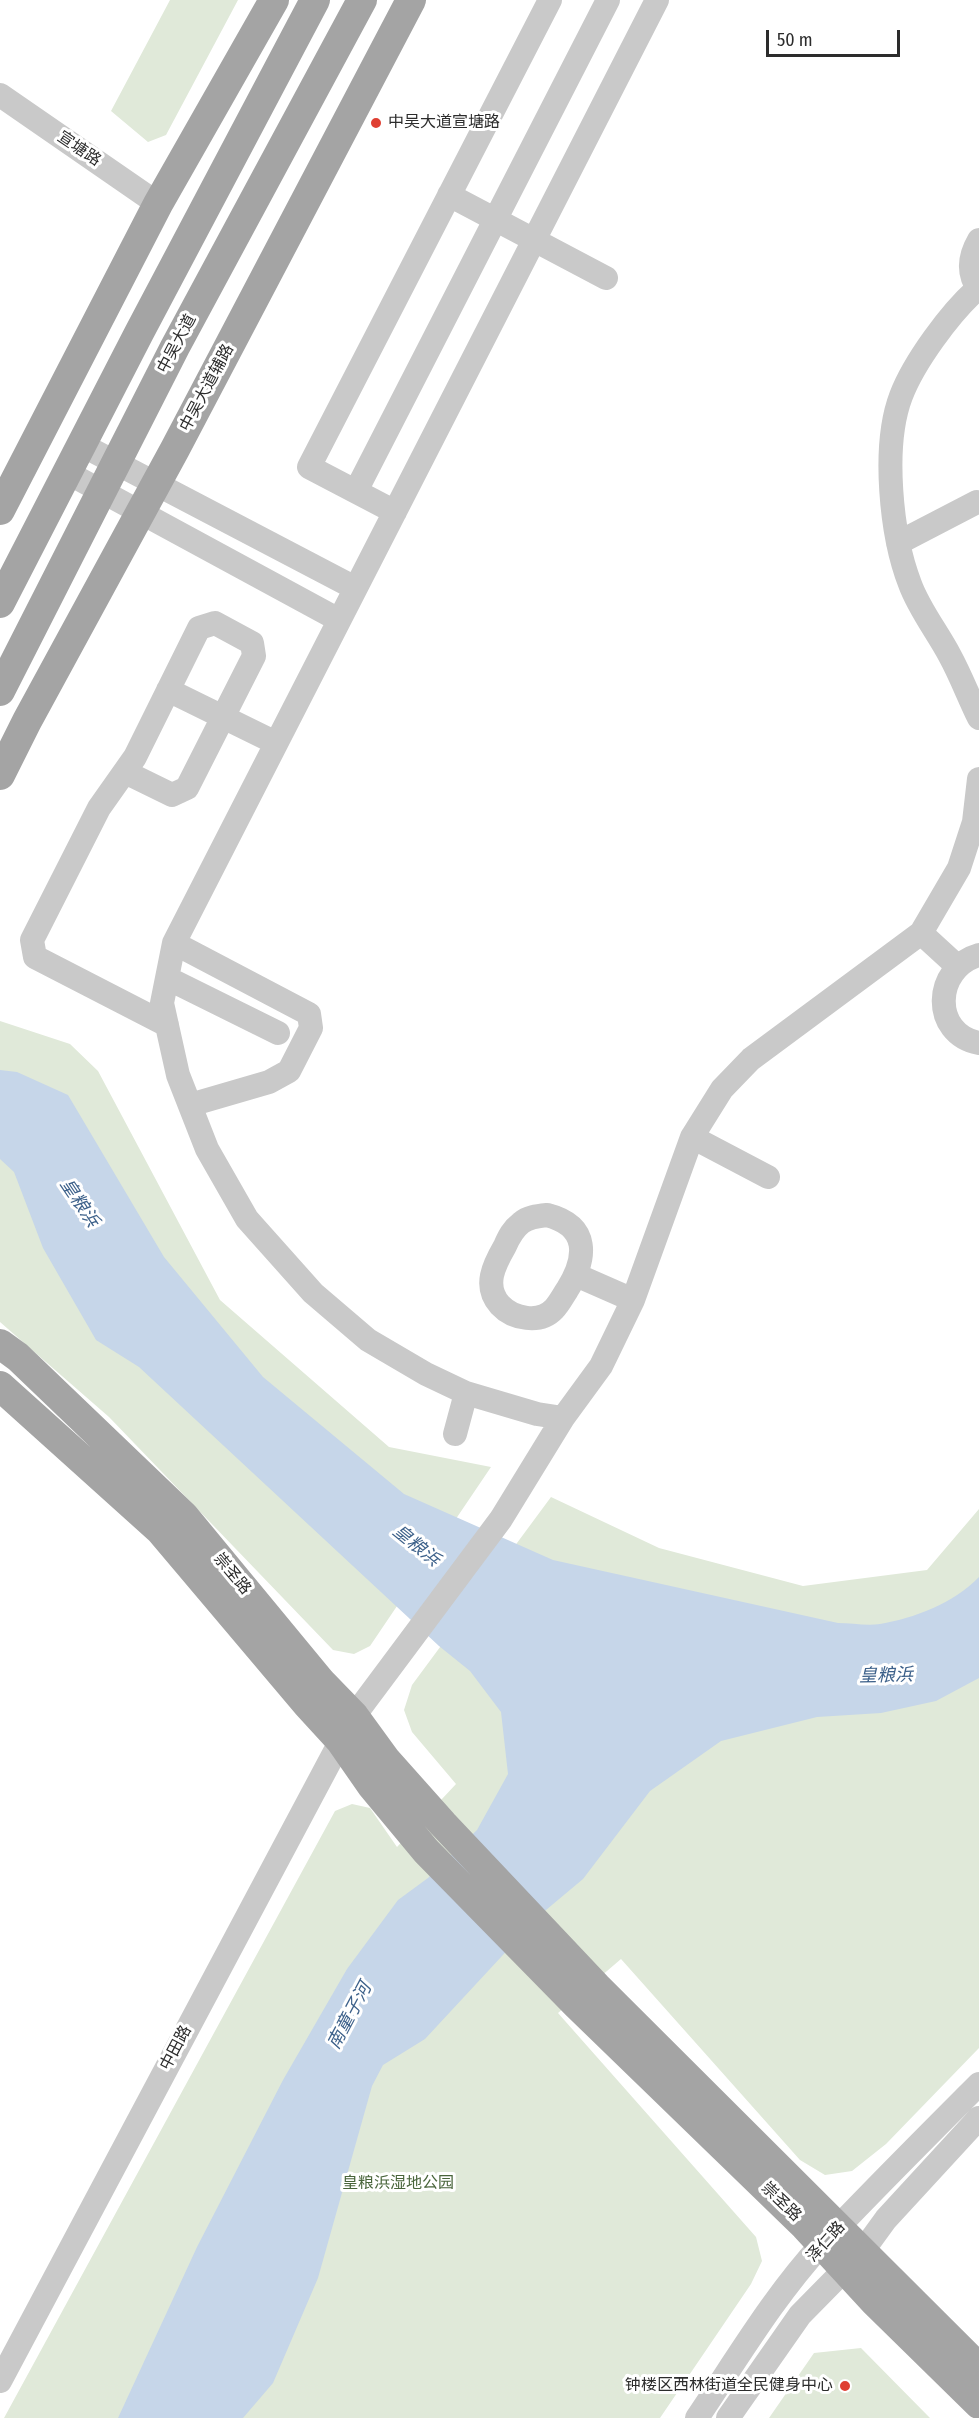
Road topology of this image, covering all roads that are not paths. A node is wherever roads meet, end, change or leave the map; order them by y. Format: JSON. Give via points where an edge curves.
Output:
{"nodes":[{"id":1,"x":315,"y":0,"type":"edge"},
{"id":2,"x":362,"y":0,"type":"edge"},
{"id":3,"x":411,"y":0,"type":"edge"},
{"id":4,"x":550,"y":0,"type":"edge"},
{"id":5,"x":608,"y":0,"type":"edge"},
{"id":6,"x":657,"y":0,"type":"edge"},
{"id":7,"x":275,"y":3,"type":"edge"},
{"id":8,"x":0,"y":95,"type":"edge"},
{"id":9,"x":449,"y":195,"type":"junction"},
{"id":10,"x":158,"y":204,"type":"junction"},
{"id":11,"x":495,"y":220,"type":"junction"},
{"id":12,"x":534,"y":240,"type":"junction"},
{"id":13,"x":979,"y":240,"type":"edge"},
{"id":14,"x":606,"y":278,"type":"dead end"},
{"id":15,"x":978,"y":290,"type":"edge"},
{"id":16,"x":99,"y":317,"type":"junction"},
{"id":17,"x":82,"y":445,"type":"junction"},
{"id":18,"x":116,"y":463,"type":"junction"},
{"id":19,"x":68,"y":473,"type":"junction"},
{"id":20,"x":156,"y":484,"type":"junction"},
{"id":21,"x":101,"y":491,"type":"junction"},
{"id":22,"x":356,"y":491,"type":"junction"},
{"id":23,"x":976,"y":502,"type":"dead end"},
{"id":24,"x":0,"y":510,"type":"edge"},
{"id":25,"x":140,"y":512,"type":"junction"},
{"id":26,"x":395,"y":512,"type":"junction"},
{"id":27,"x":898,"y":543,"type":"junction"},
{"id":28,"x":355,"y":588,"type":"junction"},
{"id":29,"x":0,"y":603,"type":"edge"},
{"id":30,"x":339,"y":620,"type":"junction"},
{"id":31,"x":168,"y":690,"type":"junction"},
{"id":32,"x":0,"y":691,"type":"edge"},
{"id":33,"x":223,"y":717,"type":"junction"},
{"id":34,"x":979,"y":718,"type":"edge"},
{"id":35,"x":276,"y":743,"type":"junction"},
{"id":36,"x":125,"y":772,"type":"junction"},
{"id":37,"x":0,"y":775,"type":"edge"},
{"id":38,"x":979,"y":779,"type":"edge"},
{"id":39,"x":921,"y":933,"type":"junction"},
{"id":40,"x":174,"y":943,"type":"junction"},
{"id":41,"x":979,"y":955,"type":"edge"},
{"id":42,"x":957,"y":966,"type":"junction"},
{"id":43,"x":167,"y":978,"type":"junction"},
{"id":44,"x":166,"y":1025,"type":"junction"},
{"id":45,"x":278,"y":1033,"type":"dead end"},
{"id":46,"x":979,"y":1044,"type":"edge"},
{"id":47,"x":190,"y":1105,"type":"junction"},
{"id":48,"x":692,"y":1137,"type":"junction"},
{"id":49,"x":768,"y":1177,"type":"dead end"},
{"id":50,"x":576,"y":1275,"type":"dead end"},
{"id":51,"x":633,"y":1300,"type":"junction"},
{"id":52,"x":0,"y":1344,"type":"edge"},
{"id":53,"x":0,"y":1386,"type":"edge"},
{"id":54,"x":466,"y":1393,"type":"junction"},
{"id":55,"x":563,"y":1418,"type":"junction"},
{"id":56,"x":455,"y":1434,"type":"dead end"},
{"id":57,"x":347,"y":1728,"type":"junction"},
{"id":58,"x":587,"y":1996,"type":"junction"},
{"id":59,"x":979,"y":2084,"type":"edge"},
{"id":60,"x":979,"y":2118,"type":"edge"},
{"id":61,"x":830,"y":2236,"type":"junction"},
{"id":62,"x":854,"y":2260,"type":"junction"},
{"id":63,"x":979,"y":2368,"type":"edge"},
{"id":64,"x":0,"y":2382,"type":"edge"},
{"id":65,"x":979,"y":2404,"type":"edge"},
{"id":66,"x":697,"y":2418,"type":"edge"},
{"id":67,"x":728,"y":2418,"type":"edge"}],
"edges":[{"from":1,"to":17,"type":"main road"},
{"from":2,"to":18,"type":"main road","name":"中吴大道"},
{"from":3,"to":20,"type":"main road","name":"中吴大道辅路"},
{"from":4,"to":9,"type":"street"},
{"from":5,"to":11,"type":"street"},
{"from":6,"to":12,"type":"street"},
{"from":7,"to":10,"type":"main road"},
{"from":8,"to":10,"type":"street","name":"宣塘路"},
{"from":9,"to":11,"type":"street"},
{"from":9,"to":22,"type":"street","via":[[309,467]]},
{"from":10,"to":16,"type":"main road"},
{"from":11,"to":12,"type":"street"},
{"from":11,"to":22,"type":"street"},
{"from":12,"to":14,"type":"street"},
{"from":12,"to":26,"type":"street"},
{"from":13,"to":15,"type":"street","via":[[970,262]]},
{"from":15,"to":27,"type":"street","via":[[966,299],[920,360],[901,397],[892,437],[892,512]]},
{"from":16,"to":19,"type":"main road","via":[[93,379]]},
{"from":16,"to":24,"type":"main road"},
{"from":17,"to":18,"type":"street"},
{"from":17,"to":19,"type":"main road"},
{"from":18,"to":20,"type":"street"},
{"from":18,"to":21,"type":"main road","name":"中吴大道"},
{"from":19,"to":21,"type":"street"},
{"from":19,"to":29,"type":"main road"},
{"from":20,"to":25,"type":"main road","name":"中吴大道辅路"},
{"from":20,"to":28,"type":"street"},
{"from":21,"to":25,"type":"street"},
{"from":21,"to":32,"type":"main road","name":"中吴大道"},
{"from":22,"to":26,"type":"street"},
{"from":23,"to":27,"type":"street"},
{"from":25,"to":30,"type":"street"},
{"from":25,"to":37,"type":"main road","name":"中吴大道辅路"},
{"from":26,"to":28,"type":"street"},
{"from":27,"to":34,"type":"street","via":[[911,586],[951,657]]},
{"from":28,"to":30,"type":"street"},
{"from":30,"to":35,"type":"street"},
{"from":31,"to":33,"type":"street"},
{"from":31,"to":33,"type":"street","via":[[199,628],[214,623],[252,643],[254,657]]},
{"from":31,"to":36,"type":"street"},
{"from":33,"to":35,"type":"street"},
{"from":33,"to":36,"type":"street","via":[[187,788],[172,795]]},
{"from":35,"to":40,"type":"street"},
{"from":36,"to":44,"type":"street","via":[[99,808],[32,940],[35,957]]},
{"from":38,"to":39,"type":"street","via":[[974,822],[959,868]]},
{"from":39,"to":42,"type":"street"},
{"from":39,"to":48,"type":"street","name":"中田路","via":[[751,1059],[722,1089]]},
{"from":40,"to":43,"type":"street"},
{"from":40,"to":47,"type":"street","via":[[309,1014],[311,1028],[289,1071],[269,1083]]},
{"from":41,"to":42,"type":"street"},
{"from":42,"to":46,"type":"street","via":[[943,993],[944,1008],[959,1035]]},
{"from":43,"to":44,"type":"street","via":[[162,1003]]},
{"from":43,"to":45,"type":"street"},
{"from":44,"to":47,"type":"street"},
{"from":47,"to":54,"type":"street","via":[[207,1149],[247,1219],[314,1293],[368,1340]]},
{"from":48,"to":49,"type":"street"},
{"from":48,"to":51,"type":"street","name":"中田路"},
{"from":50,"to":51,"type":"street"},
{"from":51,"to":55,"type":"street","name":"中田路","via":[[601,1366]]},
{"from":52,"to":57,"type":"main road","name":"崇圣路","via":[[184,1516],[321,1682]]},
{"from":53,"to":57,"type":"main road","name":"崇圣路","via":[[160,1530],[307,1704]]},
{"from":54,"to":55,"type":"street"},
{"from":54,"to":56,"type":"street"},
{"from":55,"to":57,"type":"street","name":"中田路","via":[[501,1519]]},
{"from":57,"to":58,"type":"main road","name":"崇圣路","via":[[386,1760]]},
{"from":57,"to":58,"type":"main road","name":"崇圣路","via":[[372,1786],[426,1851]]},
{"from":57,"to":64,"type":"street","name":"中田路"},
{"from":58,"to":61,"type":"main road","name":"崇圣路"},
{"from":59,"to":61,"type":"street","name":"泽仁路"},
{"from":60,"to":62,"type":"street","name":"泽仁路","via":[[886,2219]]},
{"from":61,"to":62,"type":"main road","name":"崇圣路"},
{"from":61,"to":66,"type":"street","name":"泽仁路","via":[[777,2300]]},
{"from":62,"to":63,"type":"main road","name":"崇圣路"},
{"from":62,"to":65,"type":"main road","name":"崇圣路","via":[[875,2302]]},
{"from":62,"to":67,"type":"street","name":"泽仁路","via":[[800,2315]]}]}
